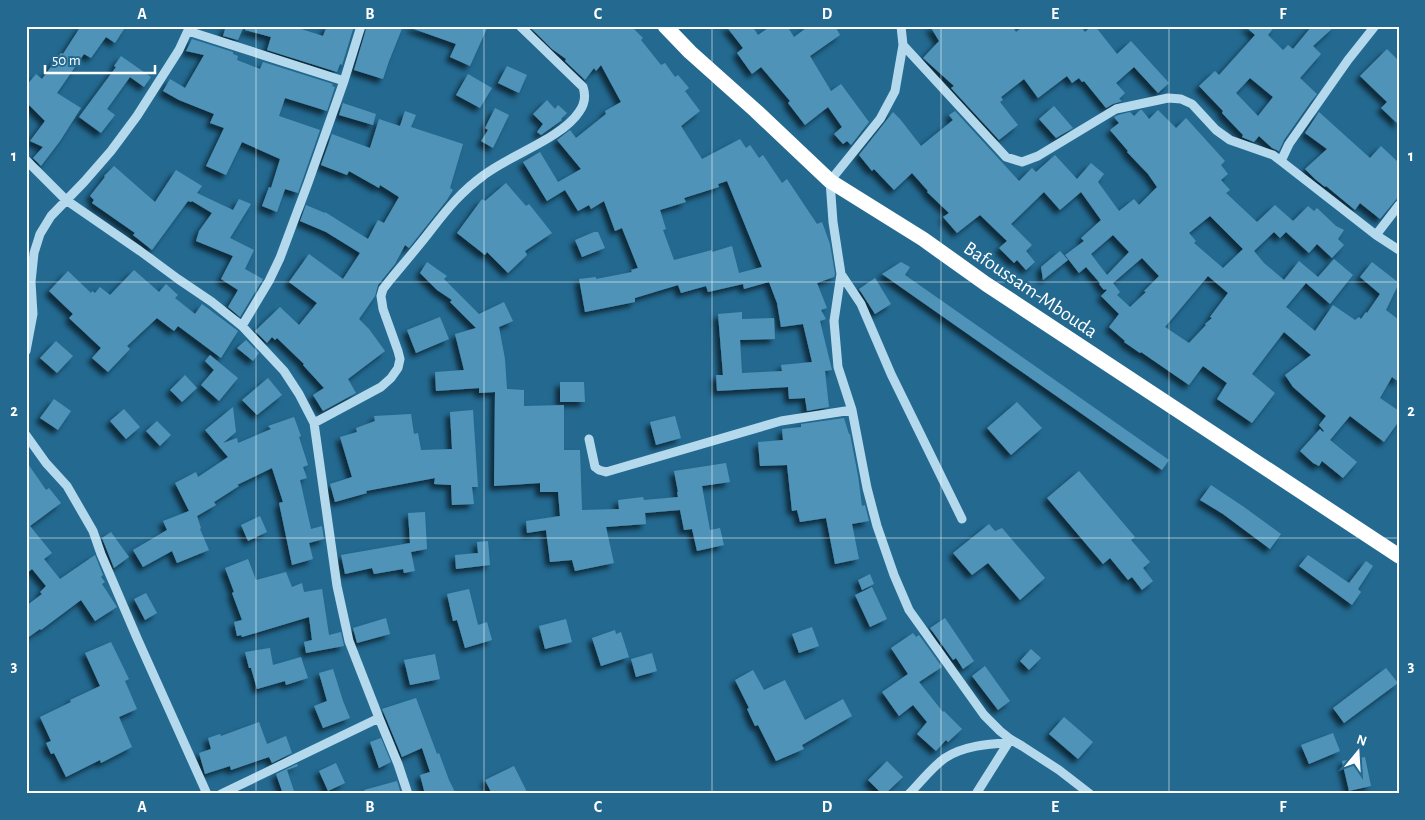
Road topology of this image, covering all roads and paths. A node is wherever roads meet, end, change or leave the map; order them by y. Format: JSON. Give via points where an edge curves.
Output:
{"nodes":[{"id":1,"x":361,"y":26,"type":"edge"},
{"id":2,"x":520,"y":26,"type":"edge"},
{"id":3,"x":665,"y":26,"type":"edge"},
{"id":4,"x":901,"y":26,"type":"edge"},
{"id":5,"x":1375,"y":26,"type":"edge"},
{"id":6,"x":189,"y":29,"type":"edge"},
{"id":7,"x":903,"y":45,"type":"junction"},
{"id":8,"x":344,"y":81,"type":"junction"},
{"id":9,"x":26,"y":160,"type":"edge"},
{"id":10,"x":1281,"y":161,"type":"junction"},
{"id":11,"x":830,"y":181,"type":"junction"},
{"id":12,"x":66,"y":200,"type":"junction"},
{"id":13,"x":1399,"y":205,"type":"edge"},
{"id":14,"x":1376,"y":234,"type":"junction"},
{"id":15,"x":1399,"y":250,"type":"edge"},
{"id":16,"x":841,"y":274,"type":"junction"},
{"id":17,"x":242,"y":326,"type":"junction"},
{"id":18,"x":26,"y":351,"type":"edge"},
{"id":19,"x":852,"y":410,"type":"junction"},
{"id":20,"x":314,"y":423,"type":"junction"},
{"id":21,"x":26,"y":435,"type":"edge"},
{"id":22,"x":589,"y":439,"type":"dead end"},
{"id":23,"x":962,"y":519,"type":"dead end"},
{"id":24,"x":1399,"y":556,"type":"edge"},
{"id":25,"x":379,"y":718,"type":"junction"},
{"id":26,"x":1009,"y":741,"type":"junction"},
{"id":27,"x":207,"y":794,"type":"edge"},
{"id":28,"x":222,"y":794,"type":"edge"},
{"id":29,"x":408,"y":794,"type":"edge"},
{"id":30,"x":909,"y":794,"type":"edge"},
{"id":31,"x":976,"y":794,"type":"edge"},
{"id":32,"x":1090,"y":794,"type":"edge"}],
"edges":[{"from":1,"to":8,"type":"street"},
{"from":2,"to":20,"type":"street","via":[[582,87],[584,102],[579,113],[550,136],[483,175],[458,196],[390,280],[381,296],[400,359],[398,368],[380,387]]},
{"from":3,"to":11,"type":"highway","name":"Bafoussam-Mbouda"},
{"from":4,"to":7,"type":"street"},
{"from":5,"to":10,"type":"street","via":[[1289,144]]},
{"from":6,"to":8,"type":"street"},
{"from":6,"to":12,"type":"street","via":[[137,116],[111,151]]},
{"from":7,"to":10,"type":"street","via":[[1006,157],[1022,162],[1038,156],[1116,109],[1168,98],[1192,104],[1230,140],[1273,155]]},
{"from":7,"to":11,"type":"street","via":[[895,91],[888,106]]},
{"from":8,"to":17,"type":"street","via":[[280,258]]},
{"from":9,"to":12,"type":"street"},
{"from":10,"to":14,"type":"street"},
{"from":11,"to":16,"type":"street"},
{"from":11,"to":24,"type":"highway","name":"Bafoussam-Mbouda","via":[[923,239],[986,284]]},
{"from":12,"to":17,"type":"street"},
{"from":12,"to":18,"type":"street","via":[[43,228],[34,253],[31,282],[33,314]]},
{"from":13,"to":14,"type":"street"},
{"from":14,"to":15,"type":"street"},
{"from":16,"to":19,"type":"street","via":[[834,337],[838,366]]},
{"from":16,"to":23,"type":"street","via":[[861,304],[891,374]]},
{"from":17,"to":20,"type":"street","via":[[284,371]]},
{"from":19,"to":22,"type":"street","via":[[782,421],[606,472],[595,467]]},
{"from":19,"to":26,"type":"street","via":[[877,526],[909,610],[984,715]]},
{"from":20,"to":25,"type":"street","via":[[328,532],[349,641]]},
{"from":21,"to":27,"type":"street","via":[[66,486],[94,531],[101,554]]},
{"from":25,"to":28,"type":"street"},
{"from":25,"to":29,"type":"street"},
{"from":26,"to":30,"type":"street","via":[[973,747],[945,758]]},
{"from":26,"to":31,"type":"street"},
{"from":26,"to":32,"type":"street","via":[[1059,770]]}]}
